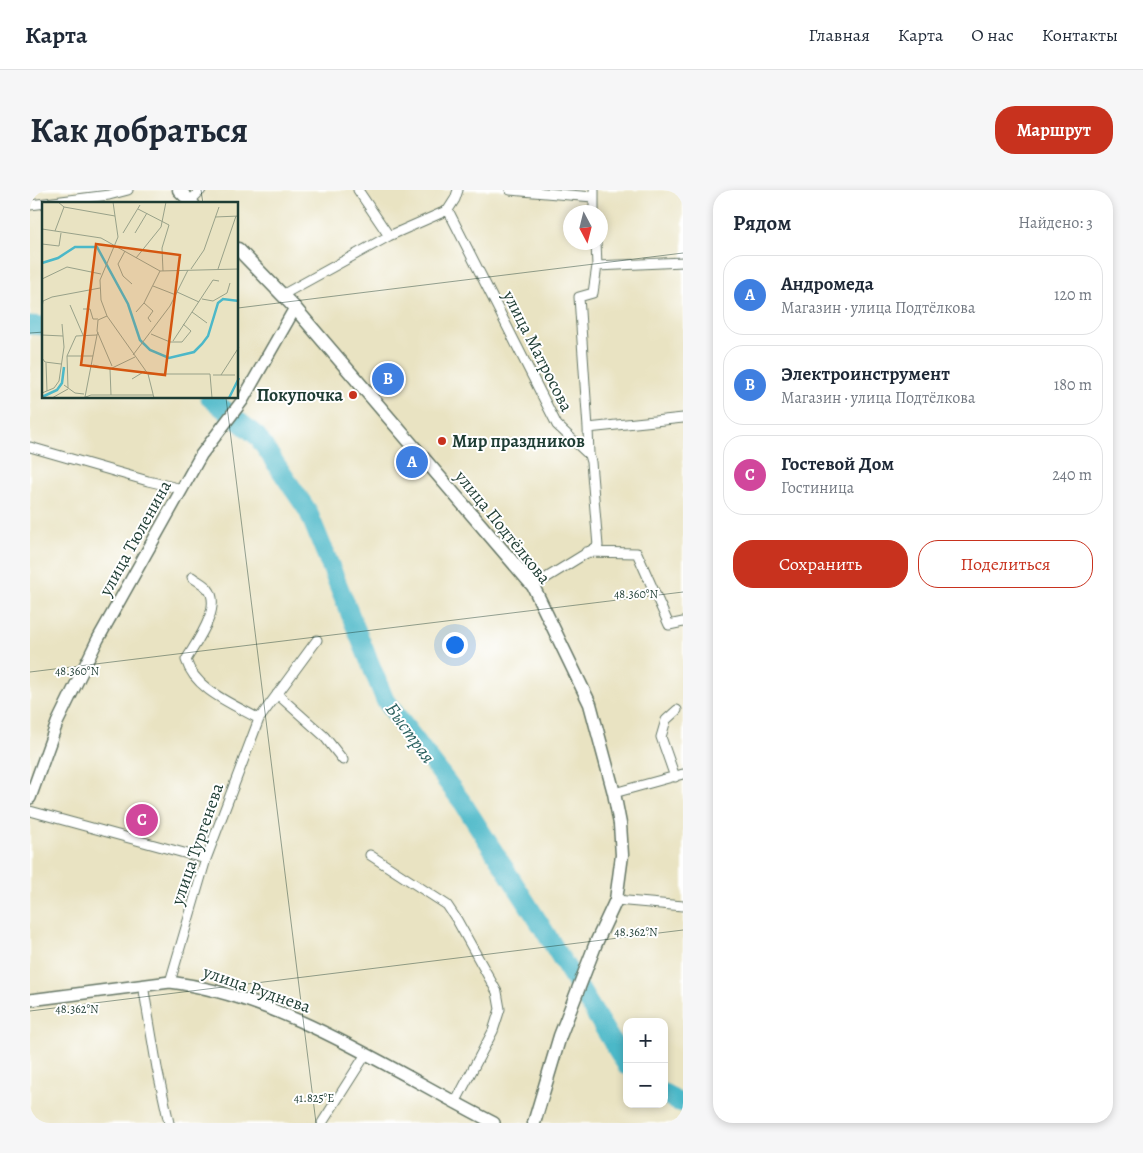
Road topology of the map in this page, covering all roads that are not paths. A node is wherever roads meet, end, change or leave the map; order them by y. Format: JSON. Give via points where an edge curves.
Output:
{"nodes":[{"id":1,"x":128,"y":190,"type":"edge"},
{"id":2,"x":179,"y":190,"type":"edge"},
{"id":3,"x":201,"y":190,"type":"edge"},
{"id":4,"x":358,"y":190,"type":"edge"},
{"id":5,"x":458,"y":190,"type":"edge"},
{"id":6,"x":510,"y":190,"type":"edge"},
{"id":7,"x":594,"y":194,"type":"edge"},
{"id":8,"x":54,"y":202,"type":"edge"},
{"id":9,"x":192,"y":202,"type":"edge"},
{"id":10,"x":448,"y":210,"type":"junction"},
{"id":11,"x":389,"y":236,"type":"junction"},
{"id":12,"x":239,"y":250,"type":"edge"},
{"id":13,"x":596,"y":250,"type":"edge"},
{"id":14,"x":683,"y":262,"type":"edge"},
{"id":15,"x":597,"y":266,"type":"junction"},
{"id":16,"x":282,"y":295,"type":"junction"},
{"id":17,"x":296,"y":308,"type":"junction"},
{"id":18,"x":683,"y":418,"type":"edge"},
{"id":19,"x":588,"y":428,"type":"junction"},
{"id":20,"x":30,"y":447,"type":"edge"},
{"id":21,"x":589,"y":455,"type":"junction"},
{"id":22,"x":182,"y":489,"type":"junction"},
{"id":23,"x":586,"y":552,"type":"junction"},
{"id":24,"x":192,"y":577,"type":"dead end"},
{"id":25,"x":533,"y":586,"type":"junction"},
{"id":26,"x":683,"y":622,"type":"edge"},
{"id":27,"x":317,"y":640,"type":"dead end"},
{"id":28,"x":277,"y":694,"type":"junction"},
{"id":29,"x":677,"y":710,"type":"dead end"},
{"id":30,"x":259,"y":719,"type":"junction"},
{"id":31,"x":343,"y":760,"type":"dead end"},
{"id":32,"x":679,"y":776,"type":"edge"},
{"id":33,"x":614,"y":793,"type":"junction"},
{"id":34,"x":30,"y":798,"type":"edge"},
{"id":35,"x":30,"y":811,"type":"edge"},
{"id":36,"x":370,"y":855,"type":"dead end"},
{"id":37,"x":206,"y":859,"type":"junction"},
{"id":38,"x":616,"y":900,"type":"junction"},
{"id":39,"x":683,"y":906,"type":"edge"},
{"id":40,"x":170,"y":982,"type":"junction"},
{"id":41,"x":143,"y":984,"type":"junction"},
{"id":42,"x":30,"y":1000,"type":"edge"},
{"id":43,"x":366,"y":1054,"type":"junction"},
{"id":44,"x":455,"y":1103,"type":"junction"},
{"id":45,"x":169,"y":1123,"type":"edge"},
{"id":46,"x":322,"y":1123,"type":"edge"},
{"id":47,"x":494,"y":1123,"type":"edge"},
{"id":48,"x":534,"y":1123,"type":"edge"}],
"edges":[{"from":1,"to":8,"type":"street"},
{"from":2,"to":9,"type":"main road"},
{"from":3,"to":9,"type":"street"},
{"from":4,"to":11,"type":"street"},
{"from":5,"to":10,"type":"street"},
{"from":6,"to":7,"type":"street"},
{"from":10,"to":11,"type":"street"},
{"from":10,"to":21,"type":"street","name":"улица Матросова","via":[[557,425]]},
{"from":11,"to":16,"type":"street"},
{"from":12,"to":16,"type":"main road","name":"улица Подтёлкова"},
{"from":13,"to":15,"type":"street"},
{"from":14,"to":15,"type":"street"},
{"from":15,"to":19,"type":"street","via":[[593,293],[579,297]]},
{"from":16,"to":17,"type":"main road","name":"улица Подтёлкова"},
{"from":17,"to":22,"type":"street","name":"улица Тюленина","via":[[242,401],[201,455]]},
{"from":17,"to":25,"type":"main road","name":"улица Подтёлкова"},
{"from":18,"to":19,"type":"street"},
{"from":19,"to":21,"type":"street"},
{"from":20,"to":22,"type":"street"},
{"from":21,"to":23,"type":"street","via":[[598,546]]},
{"from":22,"to":34,"type":"street","name":"улица Тюленина","via":[[98,640],[57,723]]},
{"from":23,"to":25,"type":"street"},
{"from":23,"to":26,"type":"street","via":[[637,553],[669,625]]},
{"from":24,"to":30,"type":"street","via":[[208,589],[213,606],[208,622],[186,660],[189,670],[201,685]]},
{"from":25,"to":33,"type":"main road","name":"улица Подтёлкова","via":[[590,704]]},
{"from":27,"to":28,"type":"street","name":"улица Тургенева"},
{"from":28,"to":30,"type":"street","name":"улица Тургенева"},
{"from":28,"to":31,"type":"street","via":[[324,736]]},
{"from":29,"to":32,"type":"street","via":[[666,720],[662,737]]},
{"from":30,"to":37,"type":"street","name":"улица Тургенева"},
{"from":32,"to":33,"type":"street"},
{"from":33,"to":38,"type":"main road","name":"улица Подтёлкова","via":[[622,855]]},
{"from":35,"to":37,"type":"street"},
{"from":36,"to":44,"type":"street","via":[[446,905],[497,992],[500,1009],[492,1031]]},
{"from":37,"to":40,"type":"street","name":"улица Тургенева"},
{"from":38,"to":39,"type":"street"},
{"from":38,"to":48,"type":"main road","name":"улица Подтёлкова","via":[[560,1036]]},
{"from":40,"to":41,"type":"street","name":"улица Руднева"},
{"from":40,"to":43,"type":"street","name":"улица Руднева","via":[[239,998],[311,1026]]},
{"from":41,"to":42,"type":"street","name":"улица Руднева"},
{"from":41,"to":45,"type":"street"},
{"from":43,"to":44,"type":"street","name":"улица Руднева"},
{"from":43,"to":46,"type":"street"},
{"from":44,"to":47,"type":"street","name":"улица Руднева"}]}
